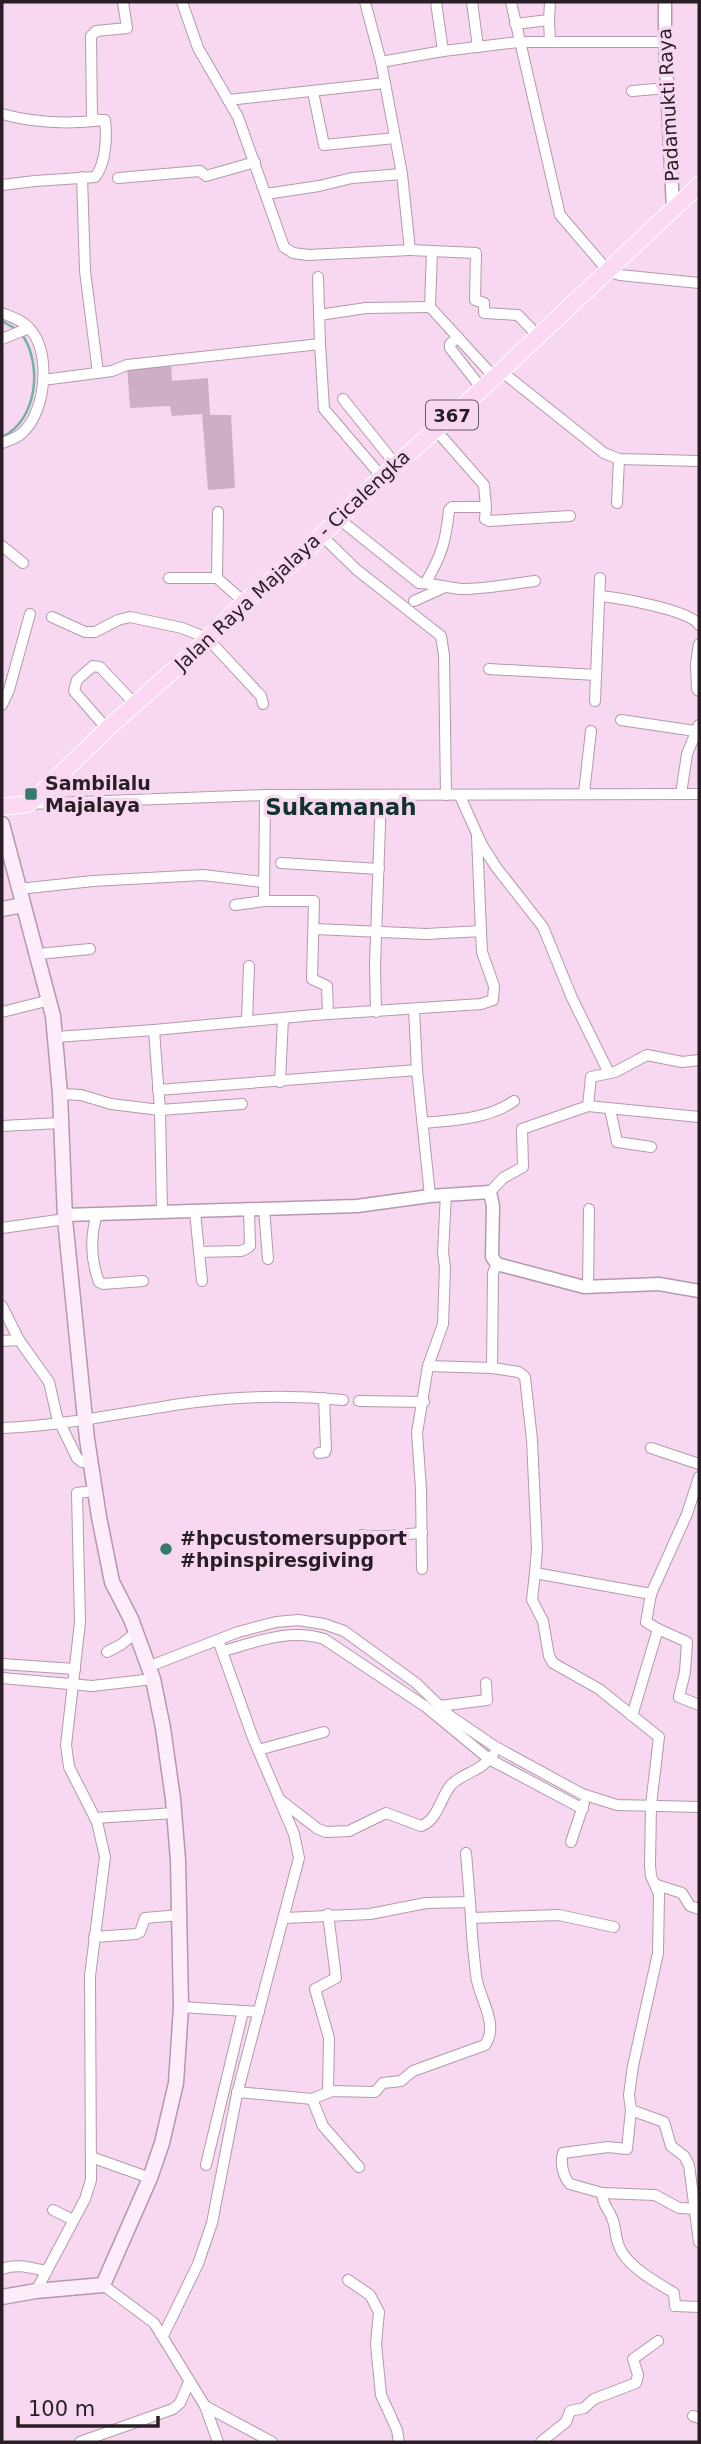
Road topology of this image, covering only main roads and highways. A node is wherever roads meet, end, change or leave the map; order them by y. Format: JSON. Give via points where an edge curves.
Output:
{"nodes":[{"id":1,"x":698,"y":188,"type":"edge"},
{"id":2,"x":2,"y":807,"type":"edge"},
{"id":3,"x":2,"y":824,"type":"edge"},
{"id":4,"x":23,"y":905,"type":"junction"},
{"id":5,"x":2,"y":909,"type":"edge"},
{"id":6,"x":2,"y":2297,"type":"edge"}],
"edges":[{"from":1,"to":2,"type":"main road","name":"Jalan Raya Majalaya - Cicalengka","number":"367","via":[[25,805]]},
{"from":3,"to":4,"type":"main road"},
{"from":4,"to":5,"type":"main road"},
{"from":4,"to":6,"type":"main road","via":[[46,952],[50,1000],[67,1037],[60,1123],[65,1217],[90,1462],[112,1583],[151,1672],[163,1728],[174,1813],[181,2007],[176,2083],[165,2106],[162,2143],[103,2285]]}]}
